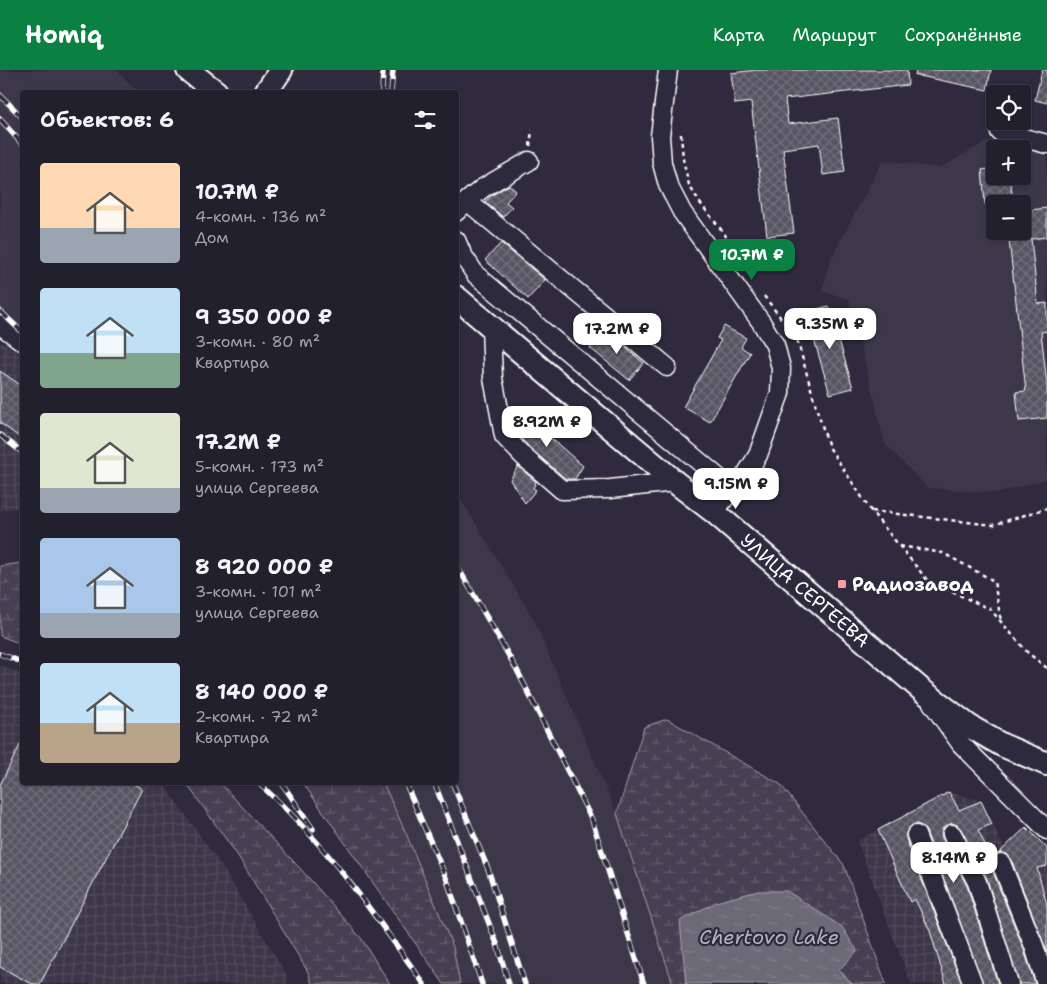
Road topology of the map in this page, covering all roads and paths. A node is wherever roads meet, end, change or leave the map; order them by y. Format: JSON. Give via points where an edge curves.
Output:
{"nodes":[{"id":1,"x":188,"y":70,"type":"edge"},
{"id":2,"x":281,"y":70,"type":"edge"},
{"id":3,"x":668,"y":70,"type":"edge"},
{"id":4,"x":213,"y":90,"type":"edge"},
{"id":5,"x":267,"y":90,"type":"edge"},
{"id":6,"x":1000,"y":132,"type":"dead end"},
{"id":7,"x":681,"y":134,"type":"dead end"},
{"id":8,"x":1047,"y":144,"type":"edge"},
{"id":9,"x":528,"y":161,"type":"dead end"},
{"id":10,"x":462,"y":207,"type":"edge"},
{"id":11,"x":459,"y":247,"type":"edge"},
{"id":12,"x":749,"y":276,"type":"dead end"},
{"id":13,"x":759,"y":290,"type":"dead end"},
{"id":14,"x":459,"y":300,"type":"edge"},
{"id":15,"x":0,"y":325,"type":"edge"},
{"id":16,"x":491,"y":327,"type":"junction"},
{"id":17,"x":20,"y":340,"type":"edge"},
{"id":18,"x":667,"y":367,"type":"dead end"},
{"id":19,"x":675,"y":482,"type":"junction"},
{"id":20,"x":732,"y":489,"type":"junction"},
{"id":21,"x":1047,"y":508,"type":"edge"},
{"id":22,"x":871,"y":511,"type":"junction"},
{"id":23,"x":714,"y":512,"type":"junction"},
{"id":24,"x":899,"y":546,"type":"junction"},
{"id":25,"x":1001,"y":622,"type":"junction"},
{"id":26,"x":1047,"y":668,"type":"edge"},
{"id":27,"x":923,"y":691,"type":"junction"},
{"id":28,"x":1047,"y":764,"type":"edge"},
{"id":29,"x":1047,"y":830,"type":"edge"},
{"id":30,"x":952,"y":834,"type":"dead end"},
{"id":31,"x":916,"y":835,"type":"dead end"},
{"id":32,"x":1001,"y":863,"type":"dead end"},
{"id":33,"x":973,"y":984,"type":"edge"},
{"id":34,"x":1009,"y":984,"type":"edge"},
{"id":35,"x":1046,"y":984,"type":"edge"}],
"edges":[{"from":1,"to":4,"type":"main road"},
{"from":2,"to":5,"type":"main road"},
{"from":3,"to":20,"type":"street","via":[[660,136],[668,185],[682,212],[761,322],[775,345],[781,368],[780,393],[758,455],[742,481]]},
{"from":6,"to":8,"type":"street"},
{"from":7,"to":12,"type":"path","via":[[689,185],[724,233]]},
{"from":9,"to":10,"type":"street","via":[[483,188]]},
{"from":10,"to":18,"type":"street"},
{"from":11,"to":20,"type":"street","via":[[476,274]]},
{"from":13,"to":22,"type":"path","via":[[797,339],[829,446]]},
{"from":14,"to":16,"type":"main road","name":"УЛИЦА СЕРГЕЕВА"},
{"from":15,"to":17,"type":"street"},
{"from":16,"to":19,"type":"main road","name":"УЛИЦА СЕРГЕЕВА"},
{"from":16,"to":19,"type":"street","via":[[493,378],[504,436],[562,490]]},
{"from":19,"to":23,"type":"main road","name":"УЛИЦА СЕРГЕЕВА"},
{"from":20,"to":23,"type":"street"},
{"from":21,"to":22,"type":"path","via":[[993,524]]},
{"from":22,"to":24,"type":"path"},
{"from":23,"to":27,"type":"main road","name":"УЛИЦА СЕРГЕЕВА"},
{"from":24,"to":25,"type":"path","via":[[928,581],[990,609]]},
{"from":24,"to":25,"type":"path","via":[[943,554],[994,581]]},
{"from":25,"to":26,"type":"path","via":[[1028,653]]},
{"from":27,"to":28,"type":"main road","name":"УЛИЦА СЕРГЕЕВА","via":[[977,731]]},
{"from":27,"to":29,"type":"street","via":[[961,744]]},
{"from":30,"to":34,"type":"street","via":[[978,882]]},
{"from":31,"to":33,"type":"street"},
{"from":32,"to":35,"type":"street"}]}
